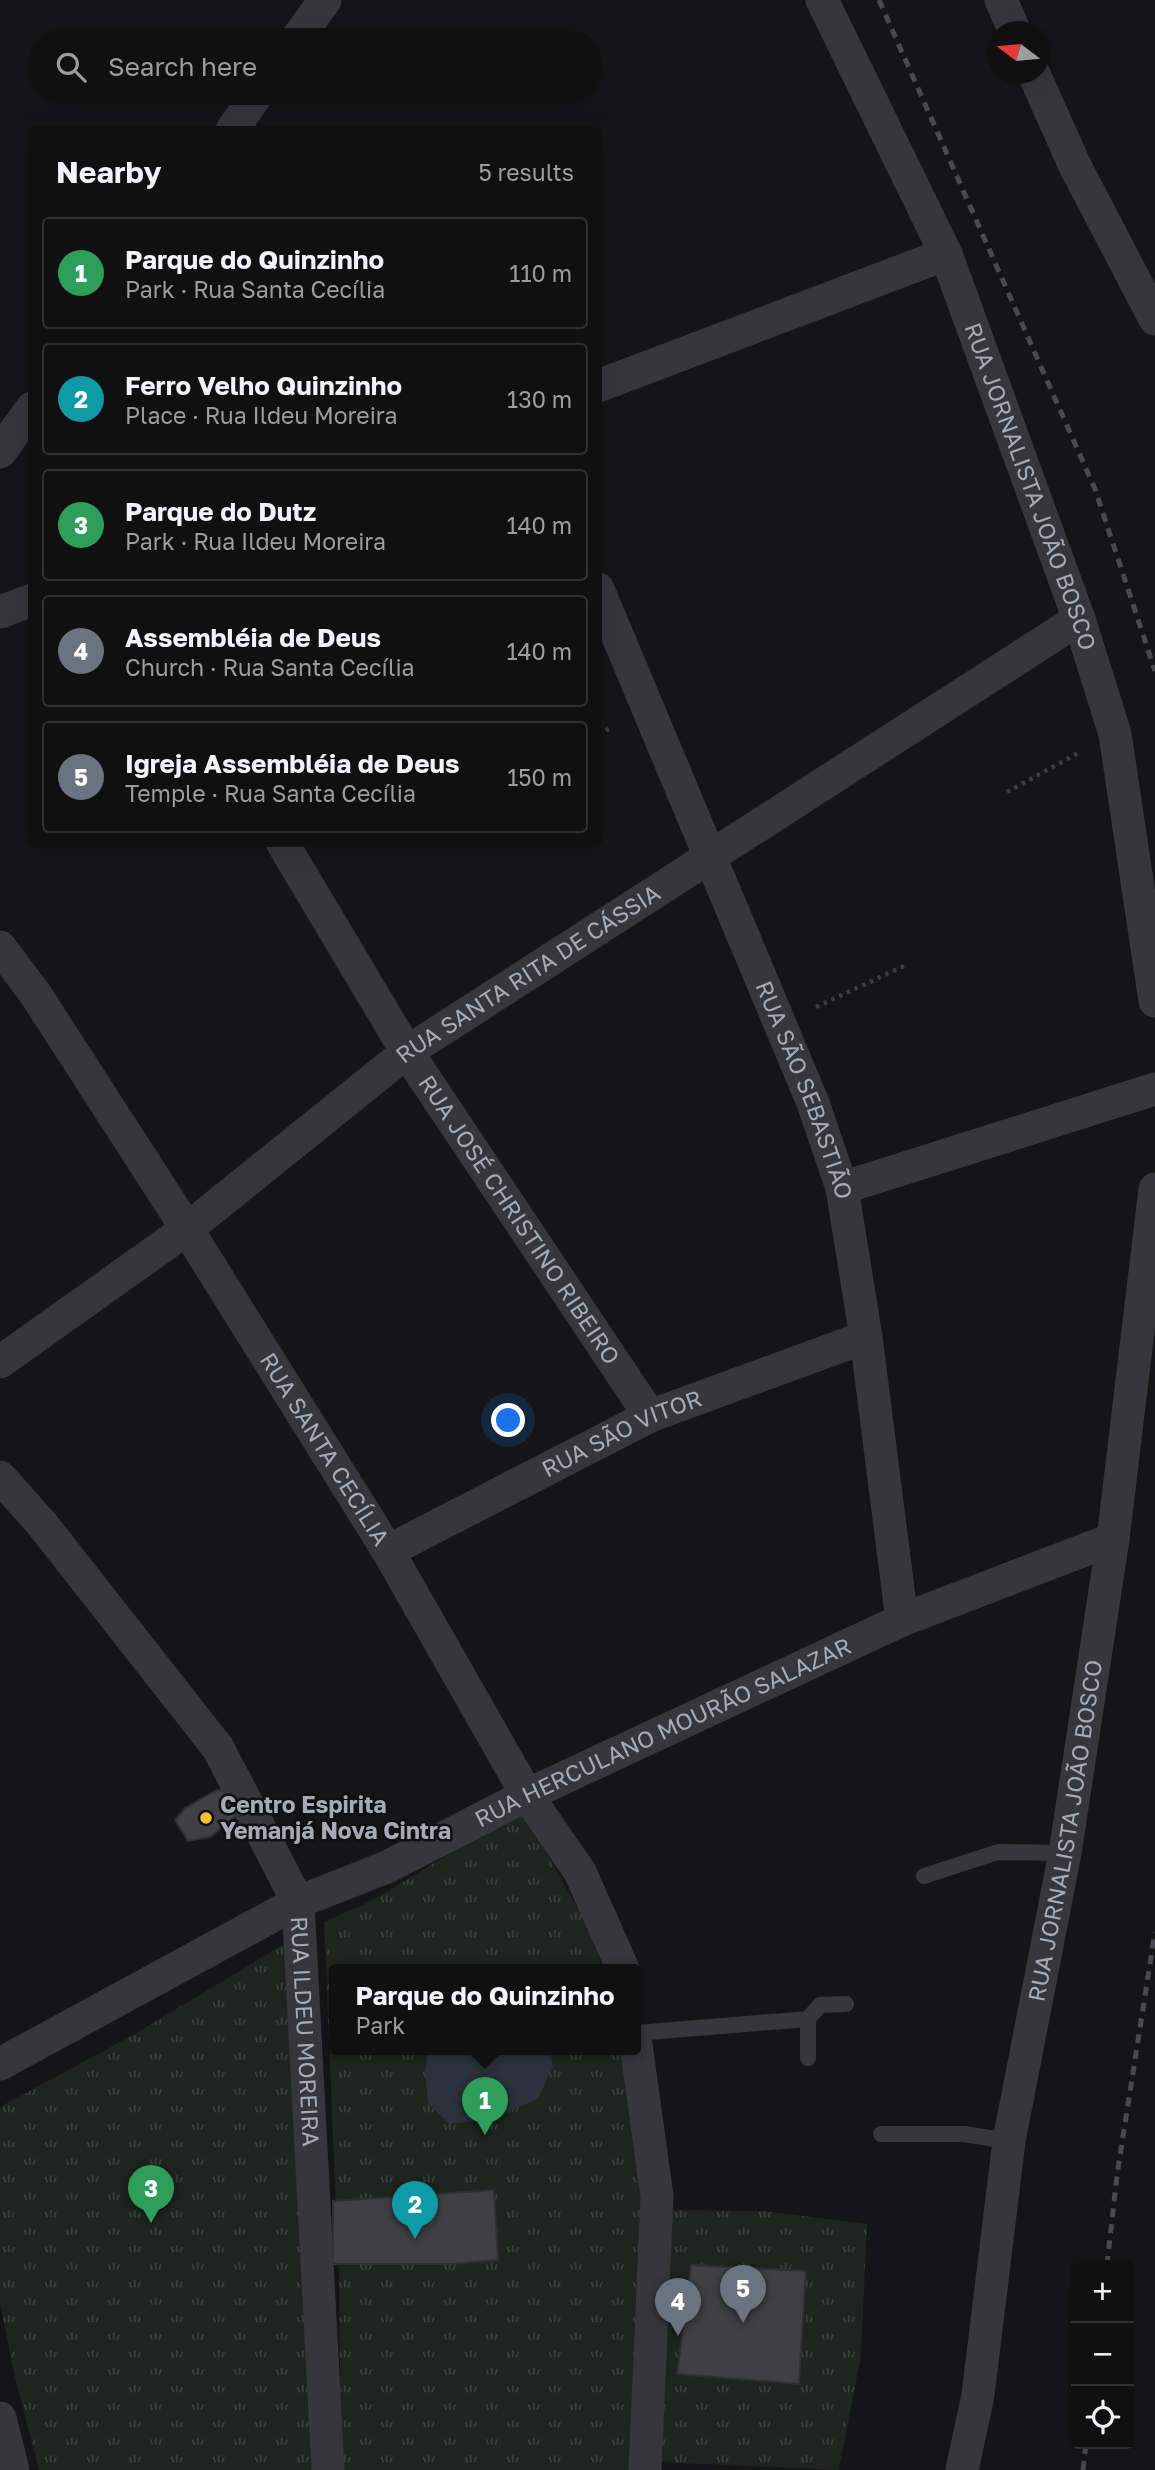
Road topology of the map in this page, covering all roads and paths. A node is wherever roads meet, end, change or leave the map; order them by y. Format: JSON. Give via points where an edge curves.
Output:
{"nodes":[{"id":1,"x":325,"y":0,"type":"edge"},
{"id":2,"x":822,"y":0,"type":"edge"},
{"id":3,"x":1001,"y":0,"type":"edge"},
{"id":4,"x":1010,"y":21,"type":"edge"},
{"id":5,"x":305,"y":28,"type":"edge"},
{"id":6,"x":1038,"y":84,"type":"edge"},
{"id":7,"x":250,"y":105,"type":"edge"},
{"id":8,"x":235,"y":126,"type":"edge"},
{"id":9,"x":946,"y":254,"type":"junction"},
{"id":10,"x":1155,"y":319,"type":"edge"},
{"id":11,"x":602,"y":384,"type":"edge"},
{"id":12,"x":28,"y":414,"type":"edge"},
{"id":13,"x":0,"y":452,"type":"edge"},
{"id":14,"x":602,"y":599,"type":"edge"},
{"id":15,"x":28,"y":602,"type":"edge"},
{"id":16,"x":0,"y":612,"type":"edge"},
{"id":17,"x":1079,"y":619,"type":"junction"},
{"id":18,"x":1115,"y":734,"type":"junction"},
{"id":19,"x":1007,"y":792,"type":"dead end"},
{"id":20,"x":285,"y":847,"type":"edge"},
{"id":21,"x":709,"y":855,"type":"junction"},
{"id":22,"x":0,"y":947,"type":"edge"},
{"id":23,"x":904,"y":966,"type":"dead end"},
{"id":24,"x":1155,"y":1002,"type":"edge"},
{"id":25,"x":780,"y":1023,"type":"junction"},
{"id":26,"x":407,"y":1052,"type":"junction"},
{"id":27,"x":1155,"y":1089,"type":"edge"},
{"id":28,"x":842,"y":1188,"type":"junction"},
{"id":29,"x":1155,"y":1189,"type":"edge"},
{"id":30,"x":187,"y":1229,"type":"junction"},
{"id":31,"x":866,"y":1337,"type":"junction"},
{"id":32,"x":0,"y":1362,"type":"edge"},
{"id":33,"x":650,"y":1416,"type":"junction"},
{"id":34,"x":0,"y":1478,"type":"edge"},
{"id":35,"x":1113,"y":1539,"type":"junction"},
{"id":36,"x":388,"y":1551,"type":"junction"},
{"id":37,"x":902,"y":1620,"type":"junction"},
{"id":38,"x":527,"y":1795,"type":"junction"},
{"id":39,"x":1065,"y":1853,"type":"junction"},
{"id":40,"x":924,"y":1876,"type":"dead end"},
{"id":41,"x":298,"y":1902,"type":"junction"},
{"id":42,"x":621,"y":1964,"type":"edge"},
{"id":43,"x":845,"y":2004,"type":"dead end"},
{"id":44,"x":808,"y":2020,"type":"junction"},
{"id":45,"x":641,"y":2033,"type":"edge"},
{"id":46,"x":636,"y":2055,"type":"edge"},
{"id":47,"x":808,"y":2058,"type":"dead end"},
{"id":48,"x":0,"y":2064,"type":"edge"},
{"id":49,"x":881,"y":2134,"type":"dead end"},
{"id":50,"x":1009,"y":2141,"type":"junction"},
{"id":51,"x":0,"y":2418,"type":"edge"},
{"id":52,"x":13,"y":2470,"type":"edge"},
{"id":53,"x":328,"y":2470,"type":"edge"},
{"id":54,"x":645,"y":2470,"type":"edge"},
{"id":55,"x":962,"y":2470,"type":"edge"}],
"edges":[{"from":1,"to":5,"type":"street"},
{"from":2,"to":9,"type":"street","name":"RUA JORNALISTA JOÃO BOSCO"},
{"from":3,"to":4,"type":"street"},
{"from":6,"to":10,"type":"street","via":[[1075,166]]},
{"from":7,"to":8,"type":"street"},
{"from":9,"to":11,"type":"street"},
{"from":9,"to":17,"type":"street","name":"RUA JORNALISTA JOÃO BOSCO"},
{"from":12,"to":13,"type":"street"},
{"from":14,"to":21,"type":"street","name":"RUA SÃO SEBASTIÃO"},
{"from":15,"to":16,"type":"street"},
{"from":17,"to":18,"type":"street","name":"RUA JORNALISTA JOÃO BOSCO"},
{"from":17,"to":21,"type":"street","name":"RUA SANTA RITA DE CÁSSIA"},
{"from":18,"to":19,"type":"path"},
{"from":18,"to":24,"type":"street","name":"RUA JORNALISTA JOÃO BOSCO"},
{"from":20,"to":26,"type":"street","name":"RUA JOSÉ CHRISTINO RIBEIRO"},
{"from":21,"to":25,"type":"street","name":"RUA SÃO SEBASTIÃO"},
{"from":21,"to":26,"type":"street","name":"RUA SANTA RITA DE CÁSSIA"},
{"from":22,"to":30,"type":"street","name":"RUA SANTA CECÍLIA"},
{"from":23,"to":25,"type":"path"},
{"from":25,"to":28,"type":"street","name":"RUA SÃO SEBASTIÃO"},
{"from":26,"to":30,"type":"street","name":"RUA SANTA RITA DE CÁSSIA"},
{"from":26,"to":33,"type":"street","name":"RUA JOSÉ CHRISTINO RIBEIRO"},
{"from":27,"to":28,"type":"street"},
{"from":28,"to":31,"type":"street","name":"RUA SÃO SEBASTIÃO"},
{"from":29,"to":35,"type":"street","name":"RUA JORNALISTA JOÃO BOSCO"},
{"from":30,"to":32,"type":"street","name":"RUA SANTA RITA DE CÁSSIA"},
{"from":30,"to":36,"type":"street","name":"RUA SANTA CECÍLIA"},
{"from":31,"to":33,"type":"street","name":"RUA SÃO VITOR"},
{"from":31,"to":37,"type":"street","name":"RUA SÃO SEBASTIÃO"},
{"from":33,"to":36,"type":"street","name":"RUA SÃO VITOR"},
{"from":34,"to":41,"type":"street","name":"RUA ILDEU MOREIRA","via":[[218,1748]]},
{"from":35,"to":37,"type":"street","name":"RUA HERCULANO MOURÃO SALAZAR"},
{"from":35,"to":39,"type":"street","name":"RUA JORNALISTA JOÃO BOSCO"},
{"from":36,"to":38,"type":"street","name":"RUA SANTA CECÍLIA"},
{"from":37,"to":38,"type":"street","name":"RUA HERCULANO MOURÃO SALAZAR"},
{"from":38,"to":41,"type":"street","name":"RUA HERCULANO MOURÃO SALAZAR","via":[[387,1867]]},
{"from":38,"to":42,"type":"street","name":"RUA SANTA CECÍLIA","via":[[580,1872]]},
{"from":39,"to":40,"type":"lane","via":[[998,1852]]},
{"from":39,"to":50,"type":"street","name":"RUA JORNALISTA JOÃO BOSCO"},
{"from":41,"to":48,"type":"street","name":"RUA HERCULANO MOURÃO SALAZAR"},
{"from":41,"to":53,"type":"street","name":"RUA ILDEU MOREIRA"},
{"from":43,"to":44,"type":"lane","via":[[820,2005]]},
{"from":44,"to":45,"type":"lane"},
{"from":44,"to":47,"type":"lane"},
{"from":46,"to":54,"type":"street","via":[[657,2196]]},
{"from":49,"to":50,"type":"lane","via":[[964,2134]]},
{"from":50,"to":55,"type":"street","name":"RUA JORNALISTA JOÃO BOSCO","via":[[978,2395]]},
{"from":51,"to":52,"type":"street"}]}
